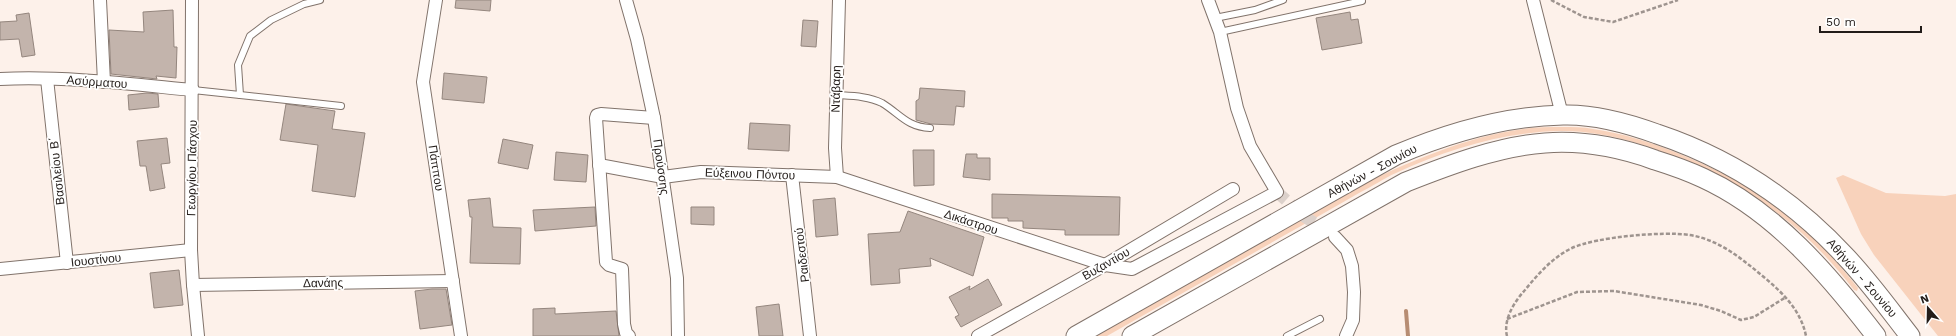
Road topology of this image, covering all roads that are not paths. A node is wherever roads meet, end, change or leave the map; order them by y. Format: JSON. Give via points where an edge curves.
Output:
{"nodes":[{"id":1,"x":100,"y":0,"type":"edge"},
{"id":2,"x":192,"y":0,"type":"edge"},
{"id":3,"x":320,"y":0,"type":"edge"},
{"id":4,"x":436,"y":0,"type":"edge"},
{"id":5,"x":626,"y":0,"type":"edge"},
{"id":6,"x":839,"y":0,"type":"edge"},
{"id":7,"x":1208,"y":0,"type":"edge"},
{"id":8,"x":1283,"y":0,"type":"edge"},
{"id":9,"x":1533,"y":0,"type":"edge"},
{"id":10,"x":1362,"y":1,"type":"dead end"},
{"id":11,"x":1215,"y":18,"type":"junction"},
{"id":12,"x":1220,"y":32,"type":"junction"},
{"id":13,"x":0,"y":79,"type":"edge"},
{"id":14,"x":47,"y":79,"type":"junction"},
{"id":15,"x":104,"y":82,"type":"junction"},
{"id":16,"x":193,"y":90,"type":"junction"},
{"id":17,"x":240,"y":95,"type":"junction"},
{"id":18,"x":836,"y":95,"type":"junction"},
{"id":19,"x":341,"y":106,"type":"dead end"},
{"id":20,"x":1562,"y":115,"type":"junction"},
{"id":21,"x":654,"y":118,"type":"junction"},
{"id":22,"x":930,"y":128,"type":"dead end"},
{"id":23,"x":599,"y":165,"type":"junction"},
{"id":24,"x":792,"y":175,"type":"junction"},
{"id":25,"x":663,"y":177,"type":"junction"},
{"id":26,"x":837,"y":177,"type":"junction"},
{"id":27,"x":1233,"y":189,"type":"dead end"},
{"id":28,"x":1335,"y":236,"type":"tunnel mouth"},
{"id":29,"x":191,"y":250,"type":"junction"},
{"id":30,"x":67,"y":263,"type":"junction"},
{"id":31,"x":1105,"y":265,"type":"junction"},
{"id":32,"x":0,"y":269,"type":"edge"},
{"id":33,"x":453,"y":281,"type":"junction"},
{"id":34,"x":193,"y":285,"type":"junction"},
{"id":35,"x":1320,"y":319,"type":"dead end"},
{"id":36,"x":198,"y":336,"type":"edge"},
{"id":37,"x":461,"y":336,"type":"edge"},
{"id":38,"x":629,"y":336,"type":"edge"},
{"id":39,"x":678,"y":336,"type":"edge"},
{"id":40,"x":810,"y":336,"type":"edge"},
{"id":41,"x":978,"y":336,"type":"edge"},
{"id":42,"x":1076,"y":336,"type":"edge"},
{"id":43,"x":1132,"y":336,"type":"edge"},
{"id":44,"x":1287,"y":336,"type":"edge"},
{"id":45,"x":1346,"y":336,"type":"edge"},
{"id":46,"x":1876,"y":336,"type":"edge"},
{"id":47,"x":1910,"y":336,"type":"edge"}],
"edges":[{"from":1,"to":15,"type":"street"},
{"from":2,"to":16,"type":"street","name":"Γεωργίου Πάσχου"},
{"from":3,"to":17,"type":"lane","via":[[304,4],[271,20],[250,36],[238,65]]},
{"from":4,"to":33,"type":"street","name":"Πάππου","via":[[423,82]]},
{"from":5,"to":21,"type":"street","name":"Προύσσης"},
{"from":6,"to":18,"type":"street","name":"Ντάβαρη"},
{"from":7,"to":11,"type":"street"},
{"from":8,"to":11,"type":"lane","via":[[1255,10]]},
{"from":9,"to":20,"type":"street"},
{"from":10,"to":12,"type":"lane"},
{"from":11,"to":12,"type":"street"},
{"from":12,"to":31,"type":"street","name":"Δικάστρου","via":[[1237,108],[1250,146],[1276,192],[1132,269]]},
{"from":13,"to":14,"type":"street","name":"Ασύρματου"},
{"from":14,"to":15,"type":"street","name":"Ασύρματου"},
{"from":14,"to":30,"type":"street","name":"Βασιλείου Β΄"},
{"from":15,"to":16,"type":"street","name":"Ασύρματου"},
{"from":16,"to":17,"type":"lane"},
{"from":16,"to":29,"type":"street","name":"Γεωργίου Πάσχου"},
{"from":17,"to":19,"type":"lane"},
{"from":18,"to":22,"type":"lane","via":[[863,97],[881,103],[918,128]]},
{"from":18,"to":26,"type":"street","name":"Ντάβαρη"},
{"from":20,"to":42,"type":"main road","name":"Αθήνών - Σουνίου","via":[[1522,118],[1482,126],[1396,155]]},
{"from":20,"to":47,"type":"main road","name":"Αθήνών - Σουνίου","via":[[1593,117],[1636,126],[1711,154],[1748,176],[1800,213],[1836,247]]},
{"from":21,"to":23,"type":"street","via":[[597,115]]},
{"from":21,"to":25,"type":"street","name":"Προύσσης"},
{"from":23,"to":25,"type":"street","name":"Εύξεινου Πόντου"},
{"from":23,"to":38,"type":"street","via":[[606,262],[622,269],[624,324]]},
{"from":24,"to":25,"type":"street","name":"Εύξεινου Πόντου","via":[[700,172]]},
{"from":24,"to":26,"type":"street","name":"Εύξεινου Πόντου"},
{"from":24,"to":40,"type":"street","name":"Ραιδεστού"},
{"from":25,"to":39,"type":"street","name":"Προύσσης","via":[[677,278]]},
{"from":26,"to":31,"type":"street","name":"Δικάστρου"},
{"from":27,"to":31,"type":"street","name":"Βυζαντίου"},
{"from":28,"to":45,"type":"street","via":[[1347,250],[1352,266],[1353,320]]},
{"from":29,"to":30,"type":"street","name":"Ιουστίνου"},
{"from":29,"to":34,"type":"street","name":"Γεωργίου Πάσχου"},
{"from":30,"to":32,"type":"street","name":"Ιουστίνου"},
{"from":31,"to":41,"type":"street","name":"Βυζαντίου"},
{"from":33,"to":34,"type":"street","name":"Δανάης"},
{"from":33,"to":37,"type":"street","name":"Πάππου"},
{"from":34,"to":36,"type":"street","name":"Γεωργίου Πάσχου"},
{"from":35,"to":44,"type":"lane"},
{"from":43,"to":46,"type":"main road","name":"Αθήνών - Σουνίου","via":[[1406,182],[1452,164],[1489,154],[1529,144],[1565,142],[1597,144],[1630,151],[1704,178],[1735,197],[1761,215],[1806,254],[1845,296]]}]}
